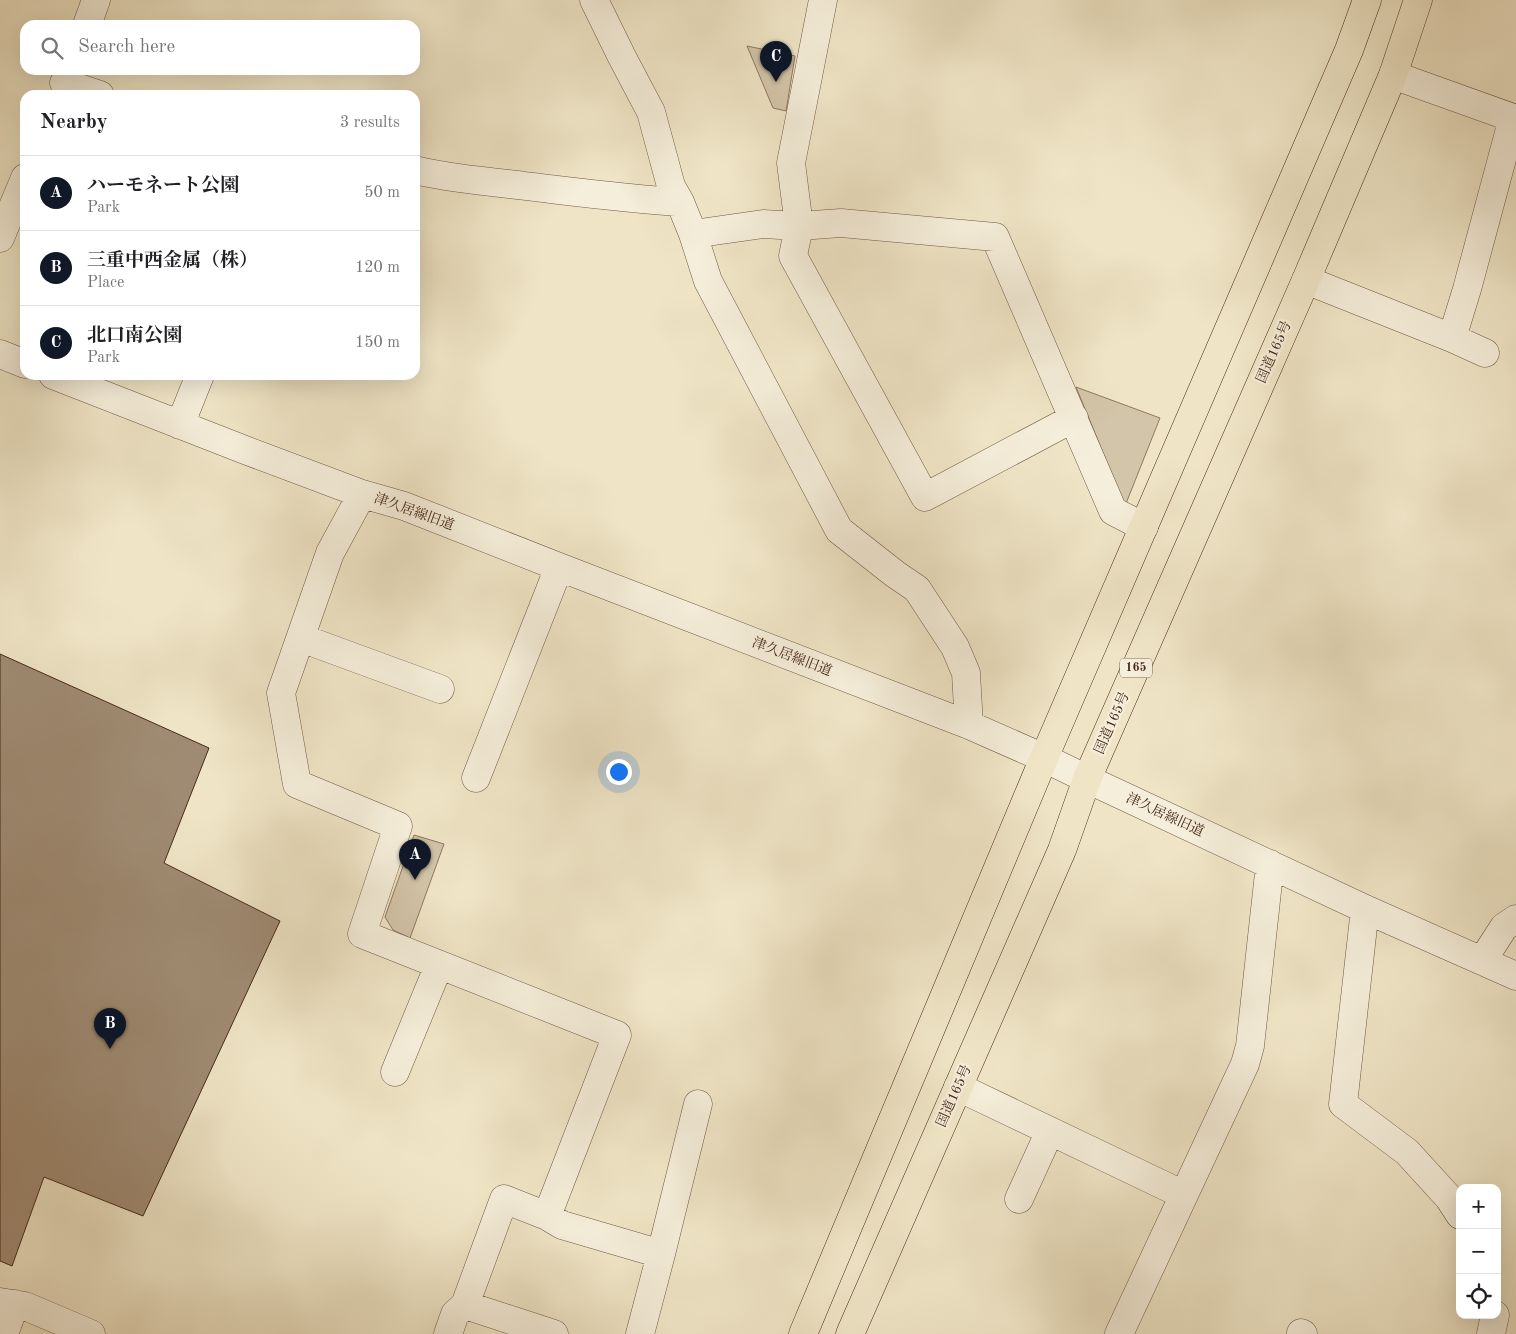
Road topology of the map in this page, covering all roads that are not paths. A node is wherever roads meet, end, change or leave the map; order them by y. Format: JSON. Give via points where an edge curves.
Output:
{"nodes":[{"id":1,"x":96,"y":0,"type":"edge"},
{"id":2,"x":594,"y":0,"type":"edge"},
{"id":3,"x":824,"y":0,"type":"edge"},
{"id":4,"x":1367,"y":0,"type":"edge"},
{"id":5,"x":1418,"y":0,"type":"edge"},
{"id":6,"x":88,"y":20,"type":"edge"},
{"id":7,"x":1393,"y":75,"type":"junction"},
{"id":8,"x":64,"y":83,"type":"edge"},
{"id":9,"x":85,"y":90,"type":"edge"},
{"id":10,"x":1514,"y":118,"type":"edge"},
{"id":11,"x":420,"y":171,"type":"edge"},
{"id":12,"x":20,"y":190,"type":"edge"},
{"id":13,"x":680,"y":202,"type":"junction"},
{"id":14,"x":799,"y":226,"type":"junction"},
{"id":15,"x":693,"y":234,"type":"junction"},
{"id":16,"x":0,"y":238,"type":"edge"},
{"id":17,"x":1306,"y":280,"type":"junction"},
{"id":18,"x":1452,"y":338,"type":"junction"},
{"id":19,"x":1485,"y":353,"type":"dead end"},
{"id":20,"x":0,"y":354,"type":"edge"},
{"id":21,"x":20,"y":362,"type":"edge"},
{"id":22,"x":66,"y":380,"type":"edge"},
{"id":23,"x":198,"y":380,"type":"edge"},
{"id":24,"x":1074,"y":418,"type":"junction"},
{"id":25,"x":180,"y":425,"type":"junction"},
{"id":26,"x":362,"y":494,"type":"junction"},
{"id":27,"x":1144,"y":527,"type":"junction"},
{"id":28,"x":559,"y":568,"type":"junction"},
{"id":29,"x":301,"y":638,"type":"junction"},
{"id":30,"x":440,"y":688,"type":"dead end"},
{"id":31,"x":969,"y":725,"type":"junction"},
{"id":32,"x":1044,"y":758,"type":"junction"},
{"id":33,"x":476,"y":778,"type":"dead end"},
{"id":34,"x":1087,"y":779,"type":"junction"},
{"id":35,"x":1270,"y":864,"type":"junction"},
{"id":36,"x":1365,"y":909,"type":"junction"},
{"id":37,"x":1516,"y":919,"type":"edge"},
{"id":38,"x":1482,"y":961,"type":"junction"},
{"id":39,"x":439,"y":965,"type":"junction"},
{"id":40,"x":1516,"y":976,"type":"edge"},
{"id":41,"x":395,"y":1072,"type":"dead end"},
{"id":42,"x":958,"y":1087,"type":"junction"},
{"id":43,"x":698,"y":1104,"type":"dead end"},
{"id":44,"x":1050,"y":1131,"type":"junction"},
{"id":45,"x":1184,"y":1195,"type":"junction"},
{"id":46,"x":1019,"y":1199,"type":"dead end"},
{"id":47,"x":1456,"y":1209,"type":"edge"},
{"id":48,"x":547,"y":1216,"type":"junction"},
{"id":49,"x":660,"y":1254,"type":"junction"},
{"id":50,"x":8,"y":1303,"type":"edge"},
{"id":51,"x":465,"y":1305,"type":"junction"},
{"id":52,"x":1494,"y":1319,"type":"edge"},
{"id":53,"x":543,"y":1332,"type":"edge"},
{"id":54,"x":4,"y":1334,"type":"edge"},
{"id":55,"x":91,"y":1334,"type":"edge"},
{"id":56,"x":448,"y":1334,"type":"edge"},
{"id":57,"x":640,"y":1334,"type":"edge"},
{"id":58,"x":802,"y":1334,"type":"edge"},
{"id":59,"x":850,"y":1334,"type":"edge"},
{"id":60,"x":1119,"y":1334,"type":"edge"},
{"id":61,"x":1491,"y":1334,"type":"edge"}],
"edges":[{"from":1,"to":6,"type":"street"},
{"from":2,"to":13,"type":"street","via":[[651,112],[671,186]]},
{"from":3,"to":14,"type":"street","via":[[791,163]]},
{"from":4,"to":27,"type":"highway","via":[[1350,50]]},
{"from":5,"to":7,"type":"highway","name":"国道165号","number":"165"},
{"from":7,"to":10,"type":"street"},
{"from":7,"to":17,"type":"highway","name":"国道165号","number":"165"},
{"from":8,"to":9,"type":"street"},
{"from":10,"to":18,"type":"street"},
{"from":11,"to":13,"type":"street"},
{"from":12,"to":16,"type":"street"},
{"from":13,"to":15,"type":"street"},
{"from":14,"to":15,"type":"street","via":[[763,224]]},
{"from":14,"to":24,"type":"street","via":[[840,223],[995,237]]},
{"from":14,"to":24,"type":"street","via":[[793,256],[924,497]]},
{"from":15,"to":31,"type":"street","via":[[708,281],[839,530],[916,589],[955,647],[966,673]]},
{"from":17,"to":18,"type":"street"},
{"from":17,"to":34,"type":"highway","name":"国道165号","number":"165"},
{"from":18,"to":19,"type":"street"},
{"from":20,"to":21,"type":"street"},
{"from":22,"to":25,"type":"street","name":"津久居線旧道"},
{"from":23,"to":25,"type":"street"},
{"from":24,"to":27,"type":"street","via":[[1113,511]]},
{"from":25,"to":26,"type":"street","name":"津久居線旧道"},
{"from":26,"to":28,"type":"street","name":"津久居線旧道","via":[[404,506]]},
{"from":26,"to":29,"type":"street","via":[[330,553]]},
{"from":27,"to":32,"type":"highway"},
{"from":28,"to":31,"type":"street","name":"津久居線旧道"},
{"from":28,"to":33,"type":"street"},
{"from":29,"to":30,"type":"street"},
{"from":29,"to":39,"type":"street","via":[[281,693],[297,784],[398,826],[362,934]]},
{"from":31,"to":32,"type":"street","name":"津久居線旧道"},
{"from":32,"to":34,"type":"street","name":"津久居線旧道"},
{"from":32,"to":58,"type":"highway"},
{"from":34,"to":35,"type":"street","name":"津久居線旧道"},
{"from":34,"to":42,"type":"highway","name":"国道165号","number":"165","via":[[1062,850]]},
{"from":35,"to":36,"type":"street","name":"津久居線旧道"},
{"from":35,"to":45,"type":"street","via":[[1250,1046]]},
{"from":36,"to":38,"type":"street","name":"津久居線旧道"},
{"from":36,"to":47,"type":"street","via":[[1344,1104],[1407,1152]]},
{"from":37,"to":38,"type":"street","via":[[1504,927]]},
{"from":38,"to":40,"type":"street","name":"津久居線旧道"},
{"from":39,"to":41,"type":"street"},
{"from":39,"to":48,"type":"street","via":[[616,1035]]},
{"from":42,"to":44,"type":"street"},
{"from":42,"to":59,"type":"highway","name":"国道165号","number":"165"},
{"from":43,"to":49,"type":"street"},
{"from":44,"to":45,"type":"street"},
{"from":44,"to":46,"type":"street"},
{"from":45,"to":60,"type":"street"},
{"from":48,"to":49,"type":"street","via":[[562,1225]]},
{"from":48,"to":51,"type":"street","via":[[504,1199]]},
{"from":49,"to":57,"type":"street"},
{"from":50,"to":54,"type":"street"},
{"from":50,"to":55,"type":"street","via":[[25,1306]]},
{"from":51,"to":53,"type":"street"},
{"from":51,"to":56,"type":"street","via":[[454,1314]]},
{"from":52,"to":61,"type":"street"}]}
